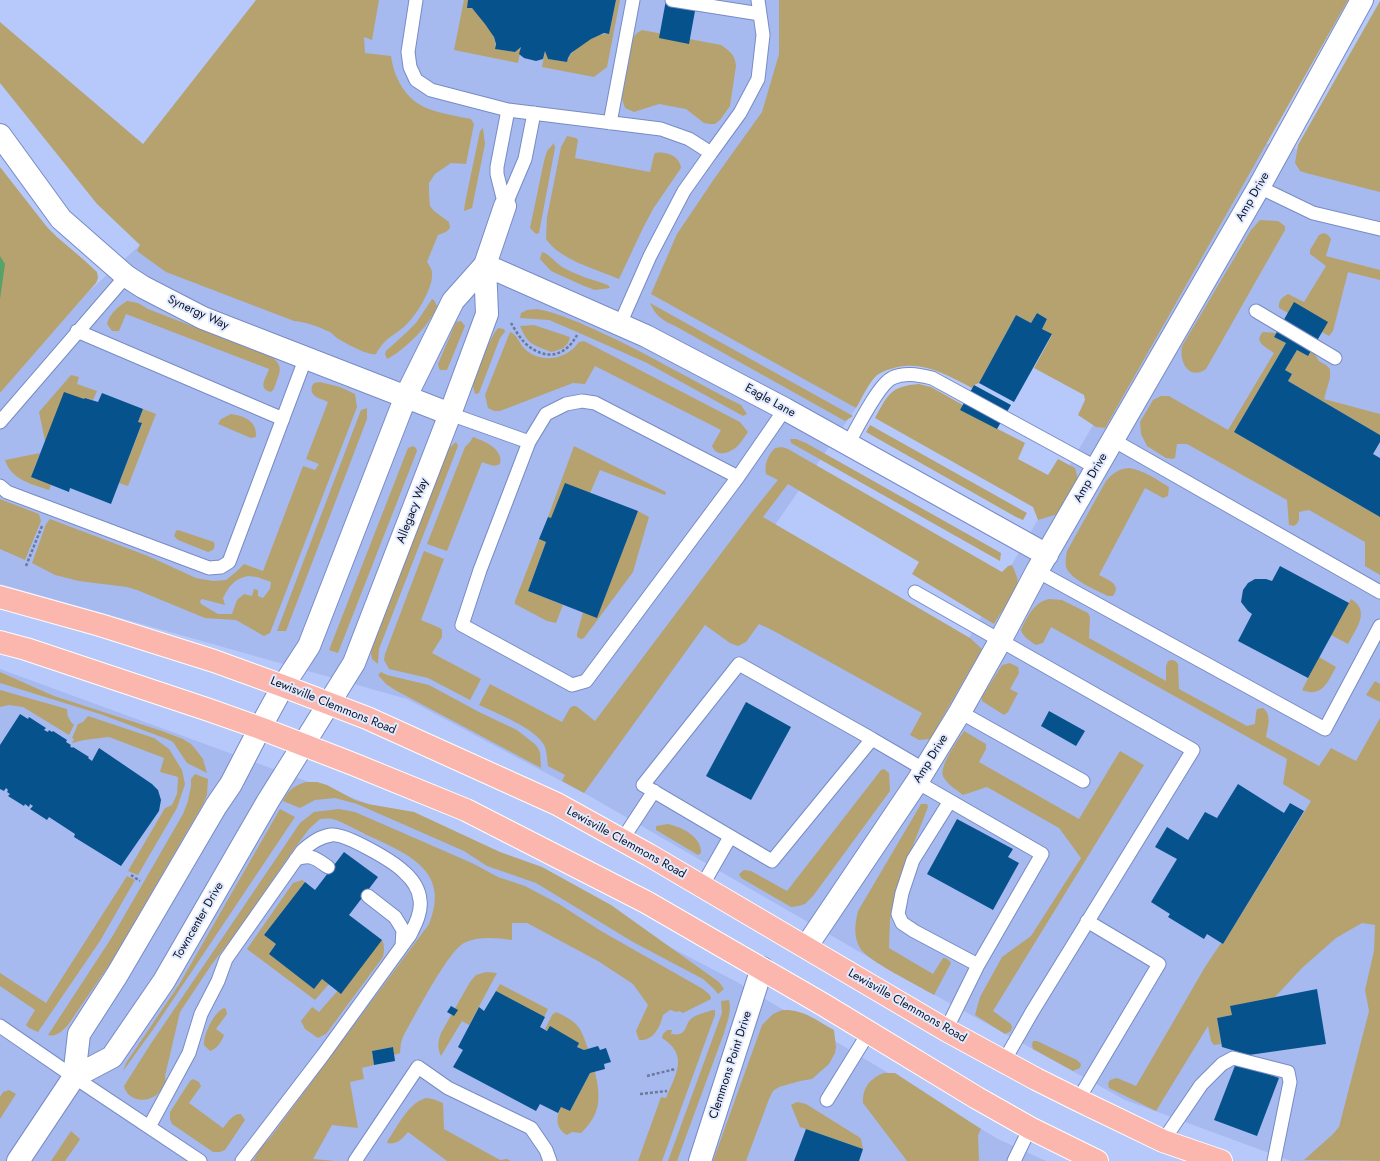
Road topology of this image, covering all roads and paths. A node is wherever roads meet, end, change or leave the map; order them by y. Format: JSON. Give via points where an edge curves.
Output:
{"nodes":[{"id":1,"x":416,"y":0,"type":"edge"},
{"id":2,"x":632,"y":0,"type":"edge"},
{"id":3,"x":672,"y":0,"type":"edge"},
{"id":4,"x":758,"y":0,"type":"edge"},
{"id":5,"x":1362,"y":0,"type":"edge"},
{"id":6,"x":760,"y":14,"type":"junction"},
{"id":7,"x":508,"y":110,"type":"junction"},
{"id":8,"x":534,"y":113,"type":"junction"},
{"id":9,"x":610,"y":123,"type":"junction"},
{"id":10,"x":0,"y":135,"type":"edge"},
{"id":11,"x":711,"y":152,"type":"junction"},
{"id":12,"x":1259,"y":187,"type":"junction"},
{"id":13,"x":505,"y":206,"type":"junction"},
{"id":14,"x":1380,"y":229,"type":"edge"},
{"id":15,"x":485,"y":265,"type":"junction"},
{"id":16,"x":126,"y":276,"type":"junction"},
{"id":17,"x":1256,"y":311,"type":"dead end"},
{"id":18,"x":511,"y":322,"type":"dead end"},
{"id":19,"x":620,"y":324,"type":"junction"},
{"id":20,"x":77,"y":331,"type":"junction"},
{"id":21,"x":577,"y":335,"type":"dead end"},
{"id":22,"x":306,"y":358,"type":"junction"},
{"id":23,"x":1335,"y":358,"type":"dead end"},
{"id":24,"x":406,"y":396,"type":"junction"},
{"id":25,"x":785,"y":409,"type":"junction"},
{"id":26,"x":450,"y":414,"type":"junction"},
{"id":27,"x":283,"y":419,"type":"junction"},
{"id":28,"x":0,"y":422,"type":"edge"},
{"id":29,"x":1113,"y":440,"type":"junction"},
{"id":30,"x":529,"y":442,"type":"junction"},
{"id":31,"x":848,"y":444,"type":"junction"},
{"id":32,"x":1097,"y":468,"type":"junction"},
{"id":33,"x":738,"y":477,"type":"junction"},
{"id":34,"x":0,"y":486,"type":"edge"},
{"id":35,"x":43,"y":524,"type":"dead end"},
{"id":36,"x":1042,"y":563,"type":"junction"},
{"id":37,"x":26,"y":566,"type":"dead end"},
{"id":38,"x":915,"y":592,"type":"dead end"},
{"id":39,"x":1380,"y":592,"type":"edge"},
{"id":40,"x":0,"y":597,"type":"edge"},
{"id":41,"x":1380,"y":626,"type":"edge"},
{"id":42,"x":1000,"y":641,"type":"junction"},
{"id":43,"x":0,"y":642,"type":"edge"},
{"id":44,"x":283,"y":686,"type":"junction"},
{"id":45,"x":329,"y":703,"type":"junction"},
{"id":46,"x":960,"y":712,"type":"junction"},
{"id":47,"x":260,"y":728,"type":"junction"},
{"id":48,"x":872,"y":739,"type":"junction"},
{"id":49,"x":303,"y":745,"type":"junction"},
{"id":50,"x":921,"y":776,"type":"junction"},
{"id":51,"x":1083,"y":781,"type":"dead end"},
{"id":52,"x":654,"y":792,"type":"junction"},
{"id":53,"x":950,"y":801,"type":"junction"},
{"id":54,"x":730,"y":837,"type":"junction"},
{"id":55,"x":622,"y":840,"type":"junction"},
{"id":56,"x":296,"y":859,"type":"junction"},
{"id":57,"x":328,"y":867,"type":"dead end"},
{"id":58,"x":131,"y":875,"type":"dead end"},
{"id":59,"x":140,"y":881,"type":"dead end"},
{"id":60,"x":702,"y":886,"type":"junction"},
{"id":61,"x":368,"y":896,"type":"dead end"},
{"id":62,"x":1087,"y":921,"type":"junction"},
{"id":63,"x":402,"y":946,"type":"junction"},
{"id":64,"x":806,"y":947,"type":"junction"},
{"id":65,"x":978,"y":965,"type":"junction"},
{"id":66,"x":762,"y":968,"type":"junction"},
{"id":67,"x":0,"y":1026,"type":"edge"},
{"id":68,"x":946,"y":1030,"type":"junction"},
{"id":69,"x":869,"y":1032,"type":"junction"},
{"id":70,"x":1004,"y":1061,"type":"junction"},
{"id":71,"x":675,"y":1069,"type":"dead end"},
{"id":72,"x":647,"y":1076,"type":"dead end"},
{"id":73,"x":74,"y":1077,"type":"junction"},
{"id":74,"x":666,"y":1091,"type":"dead end"},
{"id":75,"x":640,"y":1094,"type":"dead end"},
{"id":76,"x":827,"y":1100,"type":"dead end"},
{"id":77,"x":1078,"y":1100,"type":"junction"},
{"id":78,"x":149,"y":1127,"type":"junction"},
{"id":79,"x":1030,"y":1128,"type":"junction"},
{"id":80,"x":1163,"y":1141,"type":"junction"},
{"id":81,"x":18,"y":1161,"type":"edge"},
{"id":82,"x":200,"y":1161,"type":"edge"},
{"id":83,"x":242,"y":1161,"type":"edge"},
{"id":84,"x":354,"y":1161,"type":"edge"},
{"id":85,"x":550,"y":1161,"type":"edge"},
{"id":86,"x":700,"y":1161,"type":"edge"},
{"id":87,"x":1014,"y":1161,"type":"edge"},
{"id":88,"x":1097,"y":1161,"type":"edge"},
{"id":89,"x":1221,"y":1161,"type":"edge"},
{"id":90,"x":1274,"y":1161,"type":"edge"}],
"edges":[{"from":1,"to":7,"type":"lane","via":[[408,52],[410,67],[416,80],[431,90]]},
{"from":2,"to":9,"type":"lane"},
{"from":3,"to":6,"type":"lane"},
{"from":4,"to":6,"type":"lane"},
{"from":5,"to":12,"type":"street","name":"Amp Drive"},
{"from":6,"to":11,"type":"lane","via":[[763,35],[758,79],[740,113]]},
{"from":7,"to":8,"type":"lane"},
{"from":7,"to":13,"type":"lane","via":[[497,167]]},
{"from":8,"to":9,"type":"lane"},
{"from":8,"to":13,"type":"lane","via":[[525,159]]},
{"from":9,"to":11,"type":"lane","via":[[661,129],[689,139]]},
{"from":10,"to":16,"type":"street","name":"Synergy Way","via":[[61,219]]},
{"from":11,"to":19,"type":"lane","via":[[684,191],[650,256]]},
{"from":12,"to":14,"type":"lane","via":[[1313,213]]},
{"from":12,"to":29,"type":"street","name":"Amp Drive"},
{"from":13,"to":15,"type":"street","name":"Allegacy Way"},
{"from":15,"to":19,"type":"street","name":"Eagle Lane"},
{"from":15,"to":24,"type":"street","name":"Allegacy Way","via":[[452,301]]},
{"from":15,"to":26,"type":"street","name":"Allegacy Way","via":[[487,314]]},
{"from":16,"to":20,"type":"lane"},
{"from":16,"to":22,"type":"street","name":"Synergy Way","via":[[202,318]]},
{"from":17,"to":23,"type":"lane"},
{"from":18,"to":21,"type":"path","via":[[525,343],[548,355],[567,349]]},
{"from":19,"to":25,"type":"street","name":"Eagle Lane"},
{"from":20,"to":27,"type":"lane"},
{"from":20,"to":28,"type":"lane"},
{"from":22,"to":24,"type":"street","name":"Synergy Way"},
{"from":22,"to":27,"type":"lane"},
{"from":24,"to":26,"type":"street","name":"Synergy Way"},
{"from":24,"to":44,"type":"street","name":"Allegacy Way","via":[[309,646]]},
{"from":25,"to":31,"type":"street","name":"Eagle Lane"},
{"from":25,"to":33,"type":"lane"},
{"from":26,"to":30,"type":"lane"},
{"from":26,"to":45,"type":"street","name":"Allegacy Way","via":[[354,663]]},
{"from":27,"to":34,"type":"lane","via":[[229,562],[221,567],[209,568],[7,492]]},
{"from":29,"to":32,"type":"street","name":"Amp Drive"},
{"from":29,"to":39,"type":"lane"},
{"from":30,"to":33,"type":"lane","via":[[546,414],[566,404],[582,401],[595,403]]},
{"from":30,"to":33,"type":"lane","via":[[480,570],[462,625],[572,684],[586,681]]},
{"from":31,"to":32,"type":"lane","via":[[880,390],[891,379],[915,374],[932,378]]},
{"from":31,"to":36,"type":"street","name":"Eagle Lane"},
{"from":32,"to":36,"type":"street","name":"Amp Drive"},
{"from":35,"to":37,"type":"path"},
{"from":36,"to":41,"type":"lane","via":[[1325,729]]},
{"from":36,"to":42,"type":"street","name":"Amp Drive"},
{"from":38,"to":42,"type":"lane"},
{"from":40,"to":44,"type":"main road","name":"Lewisville Clemmons Road","via":[[100,625]]},
{"from":42,"to":46,"type":"street","name":"Amp Drive"},
{"from":42,"to":62,"type":"lane","via":[[1193,750]]},
{"from":43,"to":47,"type":"main road"},
{"from":44,"to":45,"type":"main road","name":"Lewisville Clemmons Road"},
{"from":44,"to":47,"type":"street","name":"Allegacy Way"},
{"from":45,"to":49,"type":"street","name":"Allegacy Way"},
{"from":45,"to":55,"type":"main road","name":"Lewisville Clemmons Road","via":[[373,720],[557,804]]},
{"from":46,"to":50,"type":"street","name":"Amp Drive"},
{"from":46,"to":51,"type":"lane"},
{"from":47,"to":49,"type":"main road"},
{"from":47,"to":73,"type":"street","name":"Towncenter Drive","via":[[231,784],[79,1034]]},
{"from":48,"to":50,"type":"lane"},
{"from":48,"to":52,"type":"lane","via":[[739,664],[643,786]]},
{"from":48,"to":54,"type":"lane","via":[[772,861]]},
{"from":49,"to":66,"type":"main road","via":[[466,810],[646,902]]},
{"from":49,"to":73,"type":"street","name":"Towncenter Drive","via":[[164,981],[112,1057]]},
{"from":50,"to":53,"type":"lane"},
{"from":50,"to":64,"type":"street","name":"Amp Drive"},
{"from":52,"to":54,"type":"lane"},
{"from":52,"to":55,"type":"lane"},
{"from":53,"to":65,"type":"lane","via":[[913,860],[898,914],[902,923],[914,931]]},
{"from":53,"to":65,"type":"lane","via":[[1042,854]]},
{"from":54,"to":60,"type":"lane"},
{"from":55,"to":60,"type":"main road","name":"Lewisville Clemmons Road"},
{"from":56,"to":57,"type":"lane","via":[[306,856]]},
{"from":56,"to":63,"type":"lane","via":[[302,850],[317,838],[333,835],[351,840],[403,870],[415,884],[420,901],[418,916]]},
{"from":56,"to":78,"type":"lane","via":[[226,959],[201,1014],[189,1053]]},
{"from":58,"to":59,"type":"path"},
{"from":60,"to":64,"type":"main road","name":"Lewisville Clemmons Road"},
{"from":61,"to":63,"type":"lane","via":[[395,917],[402,930]]},
{"from":62,"to":70,"type":"lane"},
{"from":62,"to":77,"type":"lane","via":[[1159,964]]},
{"from":63,"to":83,"type":"lane"},
{"from":64,"to":68,"type":"main road","name":"Lewisville Clemmons Road"},
{"from":65,"to":68,"type":"lane"},
{"from":66,"to":69,"type":"main road"},
{"from":66,"to":86,"type":"street","name":"Clemmons Point Drive"},
{"from":67,"to":73,"type":"lane"},
{"from":68,"to":70,"type":"main road","name":"Lewisville Clemmons Road"},
{"from":69,"to":76,"type":"lane"},
{"from":69,"to":79,"type":"main road"},
{"from":70,"to":77,"type":"main road","name":"Lewisville Clemmons Road"},
{"from":71,"to":72,"type":"path"},
{"from":73,"to":78,"type":"lane"},
{"from":73,"to":81,"type":"street","name":"Towncenter Drive"},
{"from":74,"to":75,"type":"path"},
{"from":77,"to":80,"type":"main road","name":"Lewisville Clemmons Road"},
{"from":78,"to":82,"type":"lane"},
{"from":79,"to":87,"type":"lane"},
{"from":79,"to":88,"type":"main road"},
{"from":80,"to":89,"type":"main road","name":"Lewisville Clemmons Road"},
{"from":80,"to":90,"type":"lane","via":[[1201,1085],[1222,1064],[1233,1058],[1288,1072],[1290,1082]]},
{"from":84,"to":85,"type":"lane","via":[[418,1067],[448,1088],[531,1128],[546,1150]]}]}
